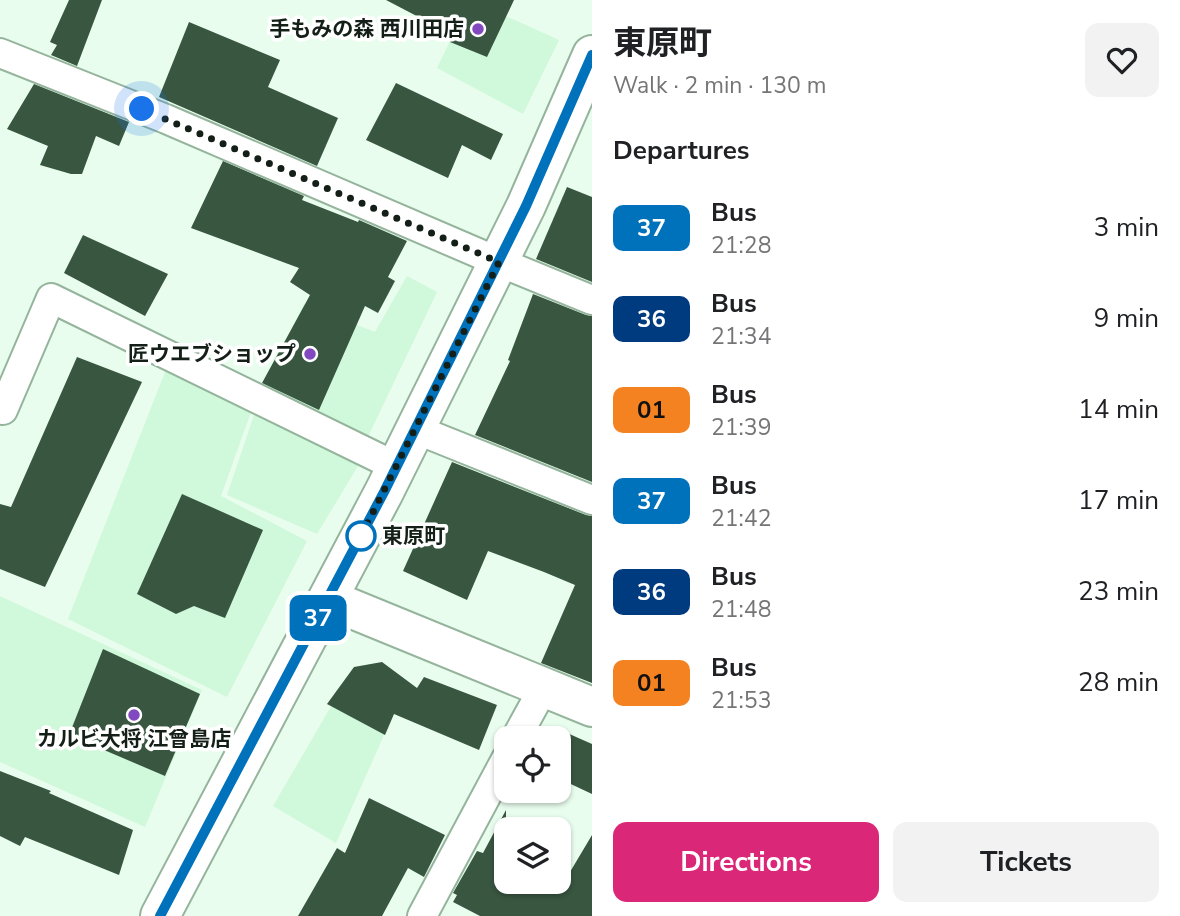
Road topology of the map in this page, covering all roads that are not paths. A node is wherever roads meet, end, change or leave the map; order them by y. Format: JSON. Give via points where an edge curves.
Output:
{"nodes":[{"id":1,"x":0,"y":53,"type":"edge"},
{"id":2,"x":589,"y":74,"type":"edge"},
{"id":3,"x":499,"y":262,"type":"junction"},
{"id":4,"x":592,"y":300,"type":"edge"},
{"id":5,"x":0,"y":409,"type":"edge"},
{"id":6,"x":415,"y":429,"type":"junction"},
{"id":7,"x":397,"y":467,"type":"junction"},
{"id":8,"x":592,"y":500,"type":"edge"},
{"id":9,"x":328,"y":599,"type":"junction"},
{"id":10,"x":544,"y":687,"type":"junction"},
{"id":11,"x":592,"y":707,"type":"edge"},
{"id":12,"x":523,"y":726,"type":"edge"},
{"id":13,"x":494,"y":781,"type":"edge"},
{"id":14,"x":160,"y":916,"type":"edge"},
{"id":15,"x":422,"y":916,"type":"edge"}],
"edges":[{"from":1,"to":3,"type":"street","via":[[179,124]]},
{"from":2,"to":3,"type":"main road"},
{"from":3,"to":4,"type":"street"},
{"from":3,"to":6,"type":"main road"},
{"from":5,"to":7,"type":"street","via":[[51,298]]},
{"from":6,"to":7,"type":"main road"},
{"from":6,"to":8,"type":"street"},
{"from":7,"to":9,"type":"main road"},
{"from":9,"to":10,"type":"main road"},
{"from":9,"to":14,"type":"main road"},
{"from":10,"to":11,"type":"main road"},
{"from":10,"to":12,"type":"street"},
{"from":13,"to":15,"type":"street"}]}
